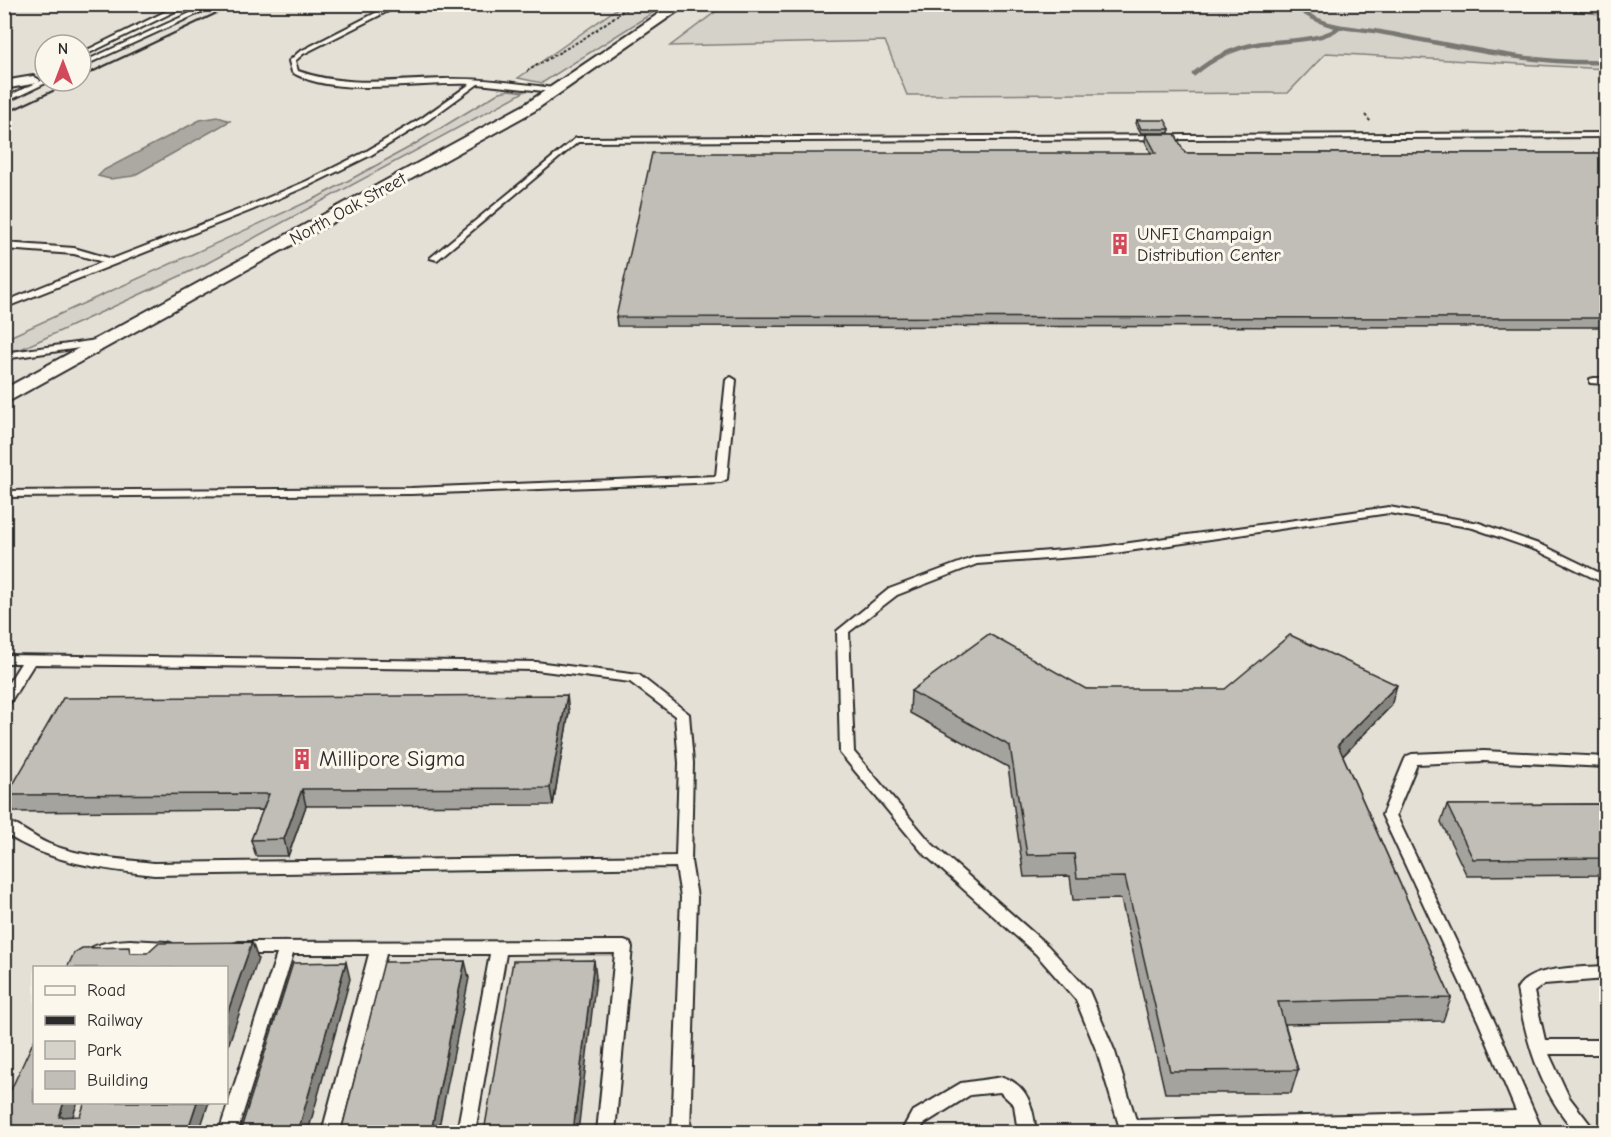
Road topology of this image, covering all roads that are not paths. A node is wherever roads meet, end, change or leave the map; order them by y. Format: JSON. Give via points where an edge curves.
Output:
{"nodes":[{"id":1,"x":187,"y":4,"type":"edge"},
{"id":2,"x":216,"y":4,"type":"edge"},
{"id":3,"x":399,"y":4,"type":"edge"},
{"id":4,"x":682,"y":4,"type":"edge"},
{"id":5,"x":93,"y":49,"type":"edge"},
{"id":6,"x":93,"y":60,"type":"edge"},
{"id":7,"x":33,"y":80,"type":"edge"},
{"id":8,"x":478,"y":81,"type":"junction"},
{"id":9,"x":33,"y":83,"type":"edge"},
{"id":10,"x":4,"y":85,"type":"edge"},
{"id":11,"x":553,"y":90,"type":"junction"},
{"id":12,"x":4,"y":101,"type":"edge"},
{"id":13,"x":1606,"y":135,"type":"edge"},
{"id":14,"x":4,"y":246,"type":"edge"},
{"id":15,"x":434,"y":258,"type":"dead end"},
{"id":16,"x":113,"y":262,"type":"junction"},
{"id":17,"x":4,"y":305,"type":"edge"},
{"id":18,"x":108,"y":342,"type":"junction"},
{"id":19,"x":4,"y":356,"type":"edge"},
{"id":20,"x":731,"y":380,"type":"dead end"},
{"id":21,"x":1594,"y":381,"type":"dead end"},
{"id":22,"x":1606,"y":381,"type":"edge"},
{"id":23,"x":4,"y":399,"type":"edge"},
{"id":24,"x":4,"y":494,"type":"edge"},
{"id":25,"x":1606,"y":580,"type":"edge"},
{"id":26,"x":4,"y":659,"type":"edge"},
{"id":27,"x":30,"y":660,"type":"junction"},
{"id":28,"x":4,"y":701,"type":"edge"},
{"id":29,"x":1606,"y":762,"type":"edge"},
{"id":30,"x":4,"y":825,"type":"edge"},
{"id":31,"x":683,"y":861,"type":"junction"},
{"id":32,"x":499,"y":947,"type":"junction"},
{"id":33,"x":153,"y":948,"type":"junction"},
{"id":34,"x":186,"y":948,"type":"edge"},
{"id":35,"x":220,"y":948,"type":"edge"},
{"id":36,"x":287,"y":948,"type":"junction"},
{"id":37,"x":379,"y":948,"type":"junction"},
{"id":38,"x":78,"y":966,"type":"edge"},
{"id":39,"x":146,"y":966,"type":"edge"},
{"id":40,"x":1606,"y":974,"type":"edge"},
{"id":41,"x":1539,"y":1047,"type":"junction"},
{"id":42,"x":1606,"y":1047,"type":"edge"},
{"id":43,"x":1531,"y":1126,"type":"edge"},
{"id":44,"x":1130,"y":1130,"type":"edge"},
{"id":45,"x":228,"y":1132,"type":"edge"},
{"id":46,"x":331,"y":1132,"type":"edge"},
{"id":47,"x":466,"y":1132,"type":"edge"},
{"id":48,"x":606,"y":1132,"type":"edge"},
{"id":49,"x":681,"y":1132,"type":"edge"},
{"id":50,"x":910,"y":1132,"type":"edge"},
{"id":51,"x":1027,"y":1132,"type":"edge"},
{"id":52,"x":1587,"y":1132,"type":"edge"}],
"edges":[{"from":1,"to":5,"type":"lane"},
{"from":2,"to":6,"type":"lane"},
{"from":3,"to":8,"type":"lane","via":[[301,53],[292,61],[295,72],[339,83]]},
{"from":4,"to":11,"type":"street","name":"North Oak Street"},
{"from":7,"to":10,"type":"street"},
{"from":8,"to":11,"type":"lane"},
{"from":8,"to":16,"type":"lane","via":[[439,113],[312,183]]},
{"from":9,"to":12,"type":"lane"},
{"from":11,"to":18,"type":"street","name":"North Oak Street","via":[[529,108]]},
{"from":13,"to":15,"type":"lane","via":[[576,140]]},
{"from":14,"to":16,"type":"lane","via":[[74,251]]},
{"from":16,"to":17,"type":"lane"},
{"from":18,"to":19,"type":"lane"},
{"from":18,"to":23,"type":"street","name":"North Oak Street"},
{"from":20,"to":24,"type":"lane","via":[[721,479],[411,491]]},
{"from":21,"to":22,"type":"lane"},
{"from":25,"to":44,"type":"lane","via":[[1540,548],[1474,525],[1389,510],[1101,551],[975,561],[893,592],[843,631],[847,753],[927,848],[1042,950],[1083,996],[1106,1052]]},
{"from":26,"to":27,"type":"lane"},
{"from":27,"to":28,"type":"lane"},
{"from":27,"to":31,"type":"lane","via":[[536,666],[634,678],[682,714],[686,762]]},
{"from":29,"to":43,"type":"lane","via":[[1484,756],[1412,759],[1389,815]]},
{"from":30,"to":31,"type":"lane","via":[[24,839],[73,860],[154,869]]},
{"from":31,"to":49,"type":"lane","via":[[689,897]]},
{"from":32,"to":37,"type":"lane"},
{"from":32,"to":47,"type":"lane"},
{"from":32,"to":48,"type":"lane","via":[[624,947]]},
{"from":33,"to":34,"type":"lane"},
{"from":33,"to":38,"type":"lane","via":[[105,948],[82,958]]},
{"from":33,"to":39,"type":"lane"},
{"from":35,"to":36,"type":"lane"},
{"from":36,"to":37,"type":"lane"},
{"from":36,"to":45,"type":"lane"},
{"from":37,"to":46,"type":"lane"},
{"from":40,"to":41,"type":"lane","via":[[1541,978],[1525,989]]},
{"from":41,"to":42,"type":"lane"},
{"from":41,"to":52,"type":"lane","via":[[1574,1119]]},
{"from":43,"to":44,"type":"lane"},
{"from":50,"to":51,"type":"lane","via":[[918,1118],[967,1088],[1003,1084],[1022,1101]]}]}
